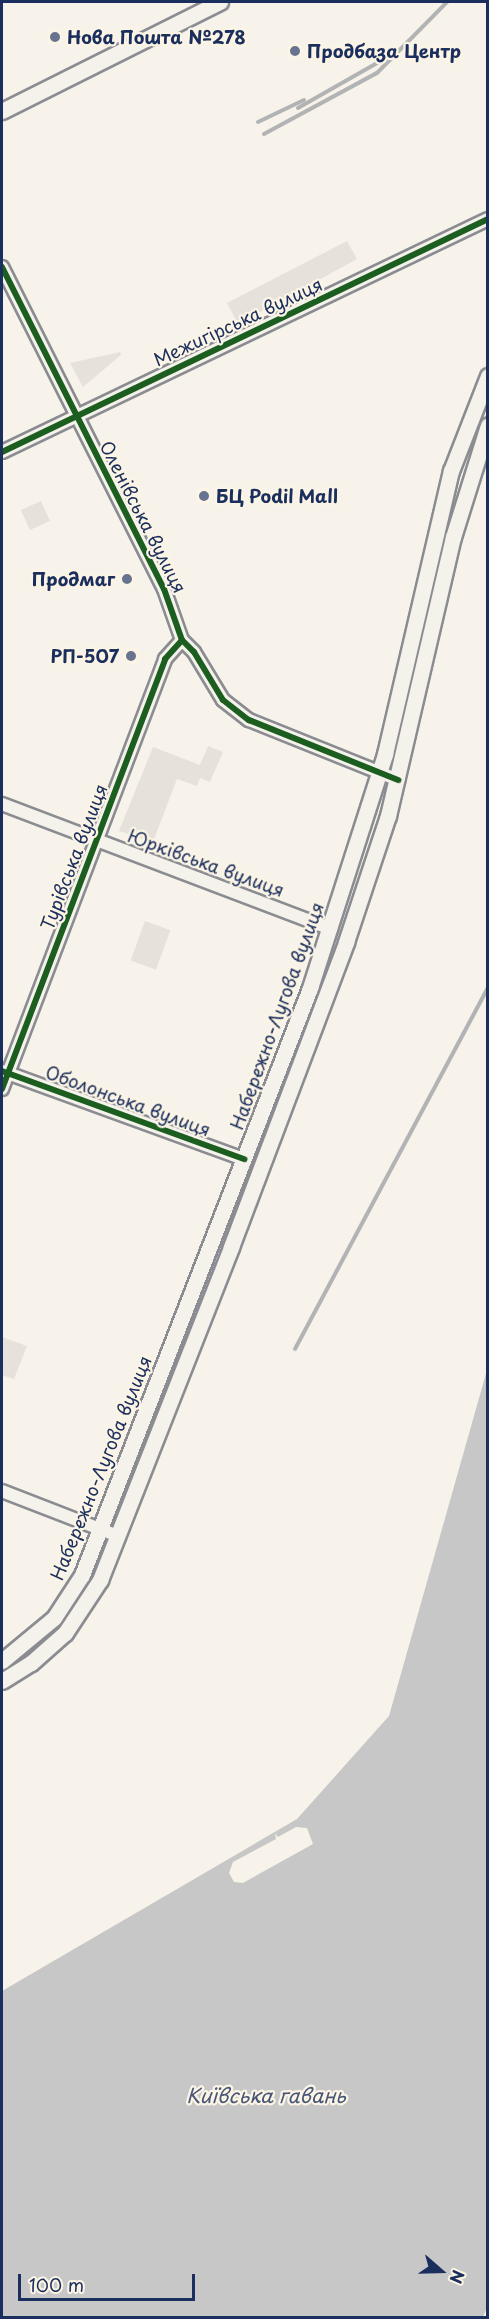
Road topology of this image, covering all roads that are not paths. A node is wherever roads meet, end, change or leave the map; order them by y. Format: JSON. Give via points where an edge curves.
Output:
{"nodes":[{"id":1,"x":220,"y":2,"type":"edge"},
{"id":2,"x":2,"y":111,"type":"edge"},
{"id":3,"x":488,"y":219,"type":"edge"},
{"id":4,"x":2,"y":267,"type":"edge"},
{"id":5,"x":488,"y":376,"type":"edge"},
{"id":6,"x":76,"y":416,"type":"junction"},
{"id":7,"x":488,"y":425,"type":"edge"},
{"id":8,"x":2,"y":452,"type":"edge"},
{"id":9,"x":182,"y":640,"type":"junction"},
{"id":10,"x":380,"y":773,"type":"junction"},
{"id":11,"x":398,"y":780,"type":"junction"},
{"id":12,"x":2,"y":804,"type":"edge"},
{"id":13,"x":96,"y":841,"type":"junction"},
{"id":14,"x":331,"y":929,"type":"junction"},
{"id":15,"x":5,"y":1072,"type":"edge"},
{"id":16,"x":2,"y":1089,"type":"edge"},
{"id":17,"x":244,"y":1159,"type":"junction"},
{"id":18,"x":2,"y":1491,"type":"edge"},
{"id":19,"x":101,"y":1530,"type":"junction"},
{"id":20,"x":118,"y":1536,"type":"junction"},
{"id":21,"x":2,"y":1661,"type":"edge"},
{"id":22,"x":2,"y":1681,"type":"edge"}],
"edges":[{"from":1,"to":2,"type":"main road"},
{"from":3,"to":6,"type":"street","name":"Межигірська вулиця"},
{"from":4,"to":6,"type":"street","name":"Оленівська вулиця"},
{"from":5,"to":10,"type":"main road","name":"Набережно-Лугова вулиця","via":[[440,512]]},
{"from":6,"to":8,"type":"street","name":"Межигірська вулиця"},
{"from":6,"to":9,"type":"street","name":"Оленівська вулиця","via":[[164,590]]},
{"from":7,"to":11,"type":"main road","name":"Набережно-Лугова вулиця","via":[[453,537]]},
{"from":9,"to":10,"type":"street","name":"Оленівська вулиця","via":[[198,658],[223,700],[239,714]]},
{"from":9,"to":13,"type":"street","name":"Турівська вулиця","via":[[165,659]]},
{"from":10,"to":11,"type":"street","name":"Оленівська вулиця"},
{"from":10,"to":14,"type":"main road","name":"Набережно-Лугова вулиця"},
{"from":11,"to":20,"type":"main road","name":"Набережно-Лугова вулиця","via":[[340,961]]},
{"from":12,"to":13,"type":"street","name":"Юрківська вулиця"},
{"from":13,"to":14,"type":"street","name":"Юрківська вулиця"},
{"from":13,"to":15,"type":"street","name":"Турівська вулиця"},
{"from":14,"to":17,"type":"main road","name":"Набережно-Лугова вулиця"},
{"from":15,"to":16,"type":"street","name":"Турівська вулиця"},
{"from":15,"to":17,"type":"street","name":"Оболонська вулиця"},
{"from":17,"to":19,"type":"main road","name":"Набережно-Лугова вулиця"},
{"from":18,"to":19,"type":"street"},
{"from":19,"to":20,"type":"street"},
{"from":19,"to":21,"type":"main road","name":"Набережно-Лугова вулиця","via":[[82,1575],[54,1618]]},
{"from":20,"to":22,"type":"main road","name":"Набережно-Лугова вулиця","via":[[100,1580],[65,1633],[32,1663]]}]}
